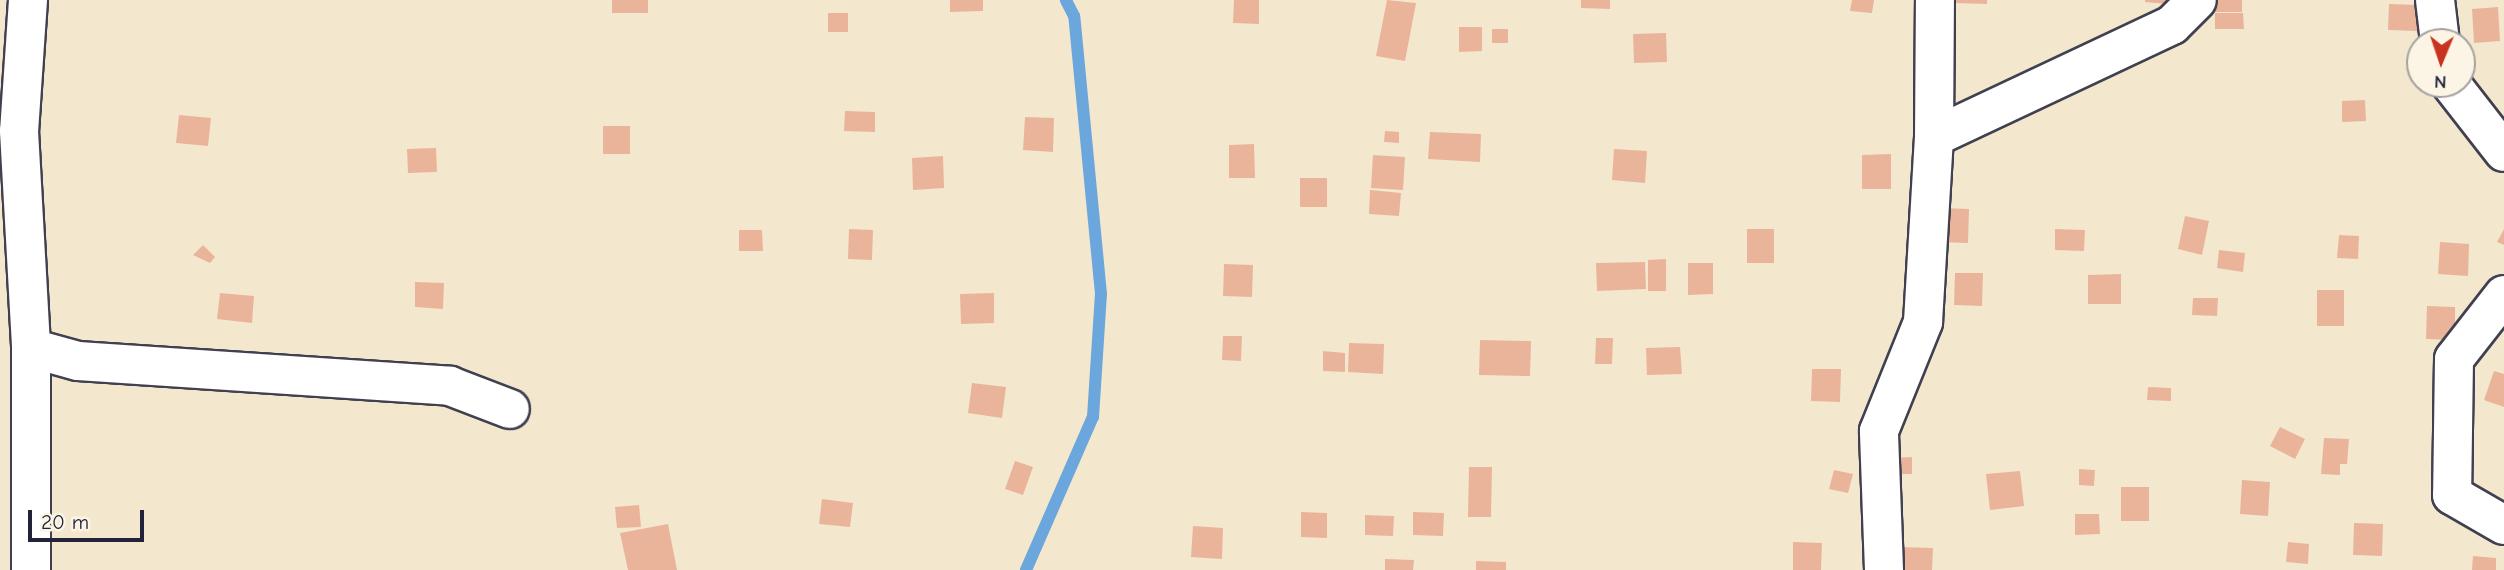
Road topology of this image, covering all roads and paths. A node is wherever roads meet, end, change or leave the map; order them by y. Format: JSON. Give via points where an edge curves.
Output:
{"nodes":[{"id":1,"x":28,"y":0,"type":"edge"},
{"id":2,"x":1935,"y":0,"type":"edge"},
{"id":3,"x":2197,"y":0,"type":"edge"},
{"id":4,"x":2435,"y":0,"type":"edge"},
{"id":5,"x":2438,"y":28,"type":"edge"},
{"id":6,"x":2462,"y":98,"type":"edge"},
{"id":7,"x":1934,"y":137,"type":"junction"},
{"id":8,"x":2504,"y":152,"type":"edge"},
{"id":9,"x":2504,"y":295,"type":"edge"},
{"id":10,"x":31,"y":348,"type":"junction"},
{"id":11,"x":510,"y":409,"type":"dead end"},
{"id":12,"x":2504,"y":525,"type":"edge"},
{"id":13,"x":31,"y":570,"type":"edge"},
{"id":14,"x":1884,"y":570,"type":"edge"}],
"edges":[{"from":1,"to":10,"type":"street","via":[[19,131]]},
{"from":2,"to":7,"type":"street"},
{"from":3,"to":7,"type":"street","via":[[2172,25]]},
{"from":4,"to":5,"type":"street"},
{"from":6,"to":8,"type":"street"},
{"from":7,"to":14,"type":"street","via":[[1923,322],[1879,431]]},
{"from":9,"to":12,"type":"street","via":[[2454,359],[2452,495]]},
{"from":10,"to":11,"type":"street","via":[[78,361],[450,386]]},
{"from":10,"to":13,"type":"street"}]}
